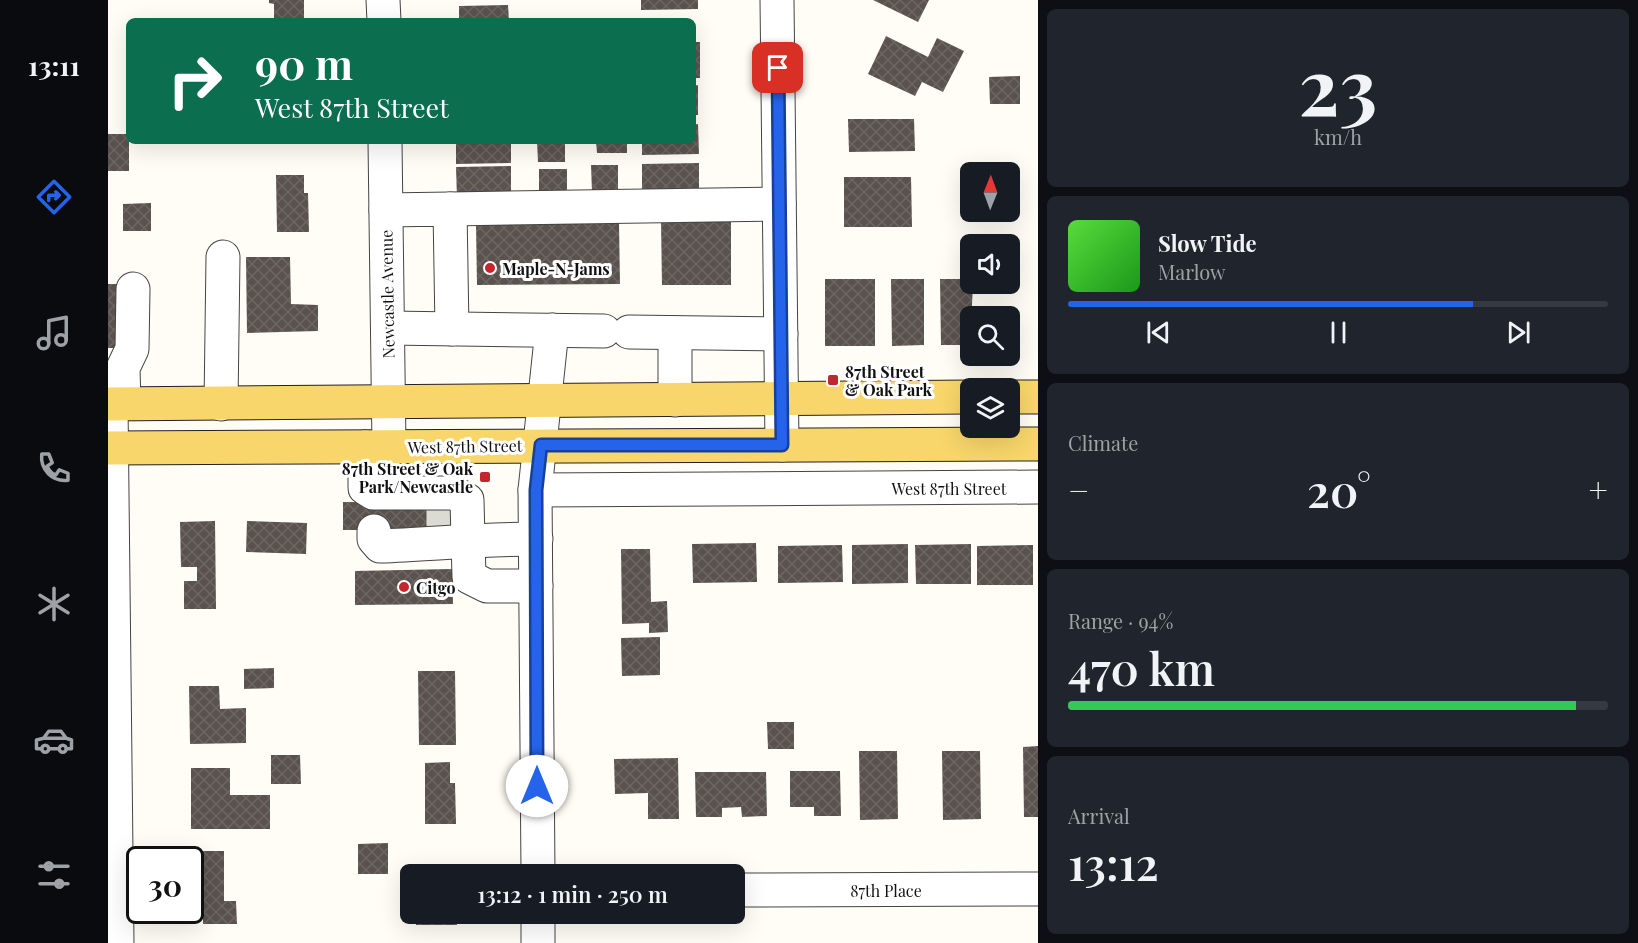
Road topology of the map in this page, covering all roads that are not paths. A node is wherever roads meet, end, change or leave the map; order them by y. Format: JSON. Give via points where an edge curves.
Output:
{"nodes":[{"id":1,"x":384,"y":0,"type":"edge"},
{"id":2,"x":777,"y":0,"type":"edge"},
{"id":3,"x":384,"y":18,"type":"edge"},
{"id":4,"x":385,"y":144,"type":"edge"},
{"id":5,"x":779,"y":204,"type":"junction"},
{"id":6,"x":450,"y":209,"type":"junction"},
{"id":7,"x":386,"y":210,"type":"junction"},
{"id":8,"x":223,"y":257,"type":"dead end"},
{"id":9,"x":134,"y":289,"type":"dead end"},
{"id":10,"x":388,"y":328,"type":"junction"},
{"id":11,"x":452,"y":329,"type":"junction"},
{"id":12,"x":552,"y":330,"type":"junction"},
{"id":13,"x":675,"y":333,"type":"junction"},
{"id":14,"x":781,"y":334,"type":"junction"},
{"id":15,"x":960,"y":397,"type":"edge"},
{"id":16,"x":1020,"y":397,"type":"edge"},
{"id":17,"x":1038,"y":397,"type":"edge"},
{"id":18,"x":782,"y":399,"type":"junction"},
{"id":19,"x":675,"y":400,"type":"junction"},
{"id":20,"x":546,"y":401,"type":"junction"},
{"id":21,"x":389,"y":402,"type":"junction"},
{"id":22,"x":114,"y":404,"type":"edge"},
{"id":23,"x":221,"y":404,"type":"junction"},
{"id":24,"x":1038,"y":444,"type":"edge"},
{"id":25,"x":541,"y":445,"type":"junction"},
{"id":26,"x":782,"y":445,"type":"junction"},
{"id":27,"x":445,"y":446,"type":"junction"},
{"id":28,"x":377,"y":447,"type":"junction"},
{"id":29,"x":110,"y":448,"type":"edge"},
{"id":30,"x":1038,"y":487,"type":"edge"},
{"id":31,"x":536,"y":490,"type":"junction"},
{"id":32,"x":374,"y":508,"type":"junction"},
{"id":33,"x":448,"y":521,"type":"junction"},
{"id":34,"x":536,"y":539,"type":"junction"},
{"id":35,"x":536,"y":586,"type":"junction"},
{"id":36,"x":538,"y":864,"type":"edge"},
{"id":37,"x":745,"y":890,"type":"edge"},
{"id":38,"x":1038,"y":890,"type":"edge"},
{"id":39,"x":538,"y":924,"type":"edge"},
{"id":40,"x":117,"y":943,"type":"edge"},
{"id":41,"x":538,"y":943,"type":"edge"}],
"edges":[{"from":1,"to":3,"type":"street"},
{"from":2,"to":5,"type":"street"},
{"from":4,"to":7,"type":"street","name":"Newcastle Avenue"},
{"from":5,"to":6,"type":"street"},
{"from":5,"to":14,"type":"street"},
{"from":6,"to":7,"type":"street"},
{"from":6,"to":11,"type":"street"},
{"from":7,"to":10,"type":"street","name":"Newcastle Avenue"},
{"from":8,"to":23,"type":"street"},
{"from":9,"to":22,"type":"street","via":[[132,349]]},
{"from":10,"to":11,"type":"street"},
{"from":10,"to":21,"type":"street","name":"Newcastle Avenue"},
{"from":11,"to":12,"type":"street"},
{"from":12,"to":13,"type":"street"},
{"from":12,"to":20,"type":"street"},
{"from":13,"to":14,"type":"street"},
{"from":13,"to":19,"type":"street"},
{"from":14,"to":18,"type":"street"},
{"from":15,"to":18,"type":"main road"},
{"from":16,"to":17,"type":"main road"},
{"from":18,"to":19,"type":"main road"},
{"from":18,"to":26,"type":"street"},
{"from":19,"to":20,"type":"main road"},
{"from":20,"to":21,"type":"main road"},
{"from":20,"to":25,"type":"street"},
{"from":21,"to":23,"type":"main road"},
{"from":21,"to":28,"type":"street","name":"Newcastle Avenue"},
{"from":22,"to":23,"type":"main road"},
{"from":22,"to":29,"type":"street"},
{"from":24,"to":26,"type":"main road","name":"West 87th Street"},
{"from":25,"to":26,"type":"main road","name":"West 87th Street"},
{"from":25,"to":27,"type":"main road","name":"West 87th Street"},
{"from":25,"to":31,"type":"street"},
{"from":27,"to":28,"type":"main road","name":"West 87th Street"},
{"from":27,"to":33,"type":"street"},
{"from":28,"to":29,"type":"main road","name":"West 87th Street"},
{"from":28,"to":32,"type":"street","name":"Newcastle Avenue","via":[[365,488]]},
{"from":29,"to":40,"type":"street"},
{"from":30,"to":31,"type":"street","name":"West 87th Street"},
{"from":31,"to":34,"type":"street"},
{"from":32,"to":33,"type":"street"},
{"from":32,"to":33,"type":"street","via":[[374,539],[380,546]]},
{"from":33,"to":34,"type":"street"},
{"from":33,"to":35,"type":"street","via":[[469,577],[487,586]]},
{"from":34,"to":35,"type":"street"},
{"from":35,"to":36,"type":"street"},
{"from":37,"to":38,"type":"street","name":"87th Place"},
{"from":39,"to":41,"type":"street"}]}
